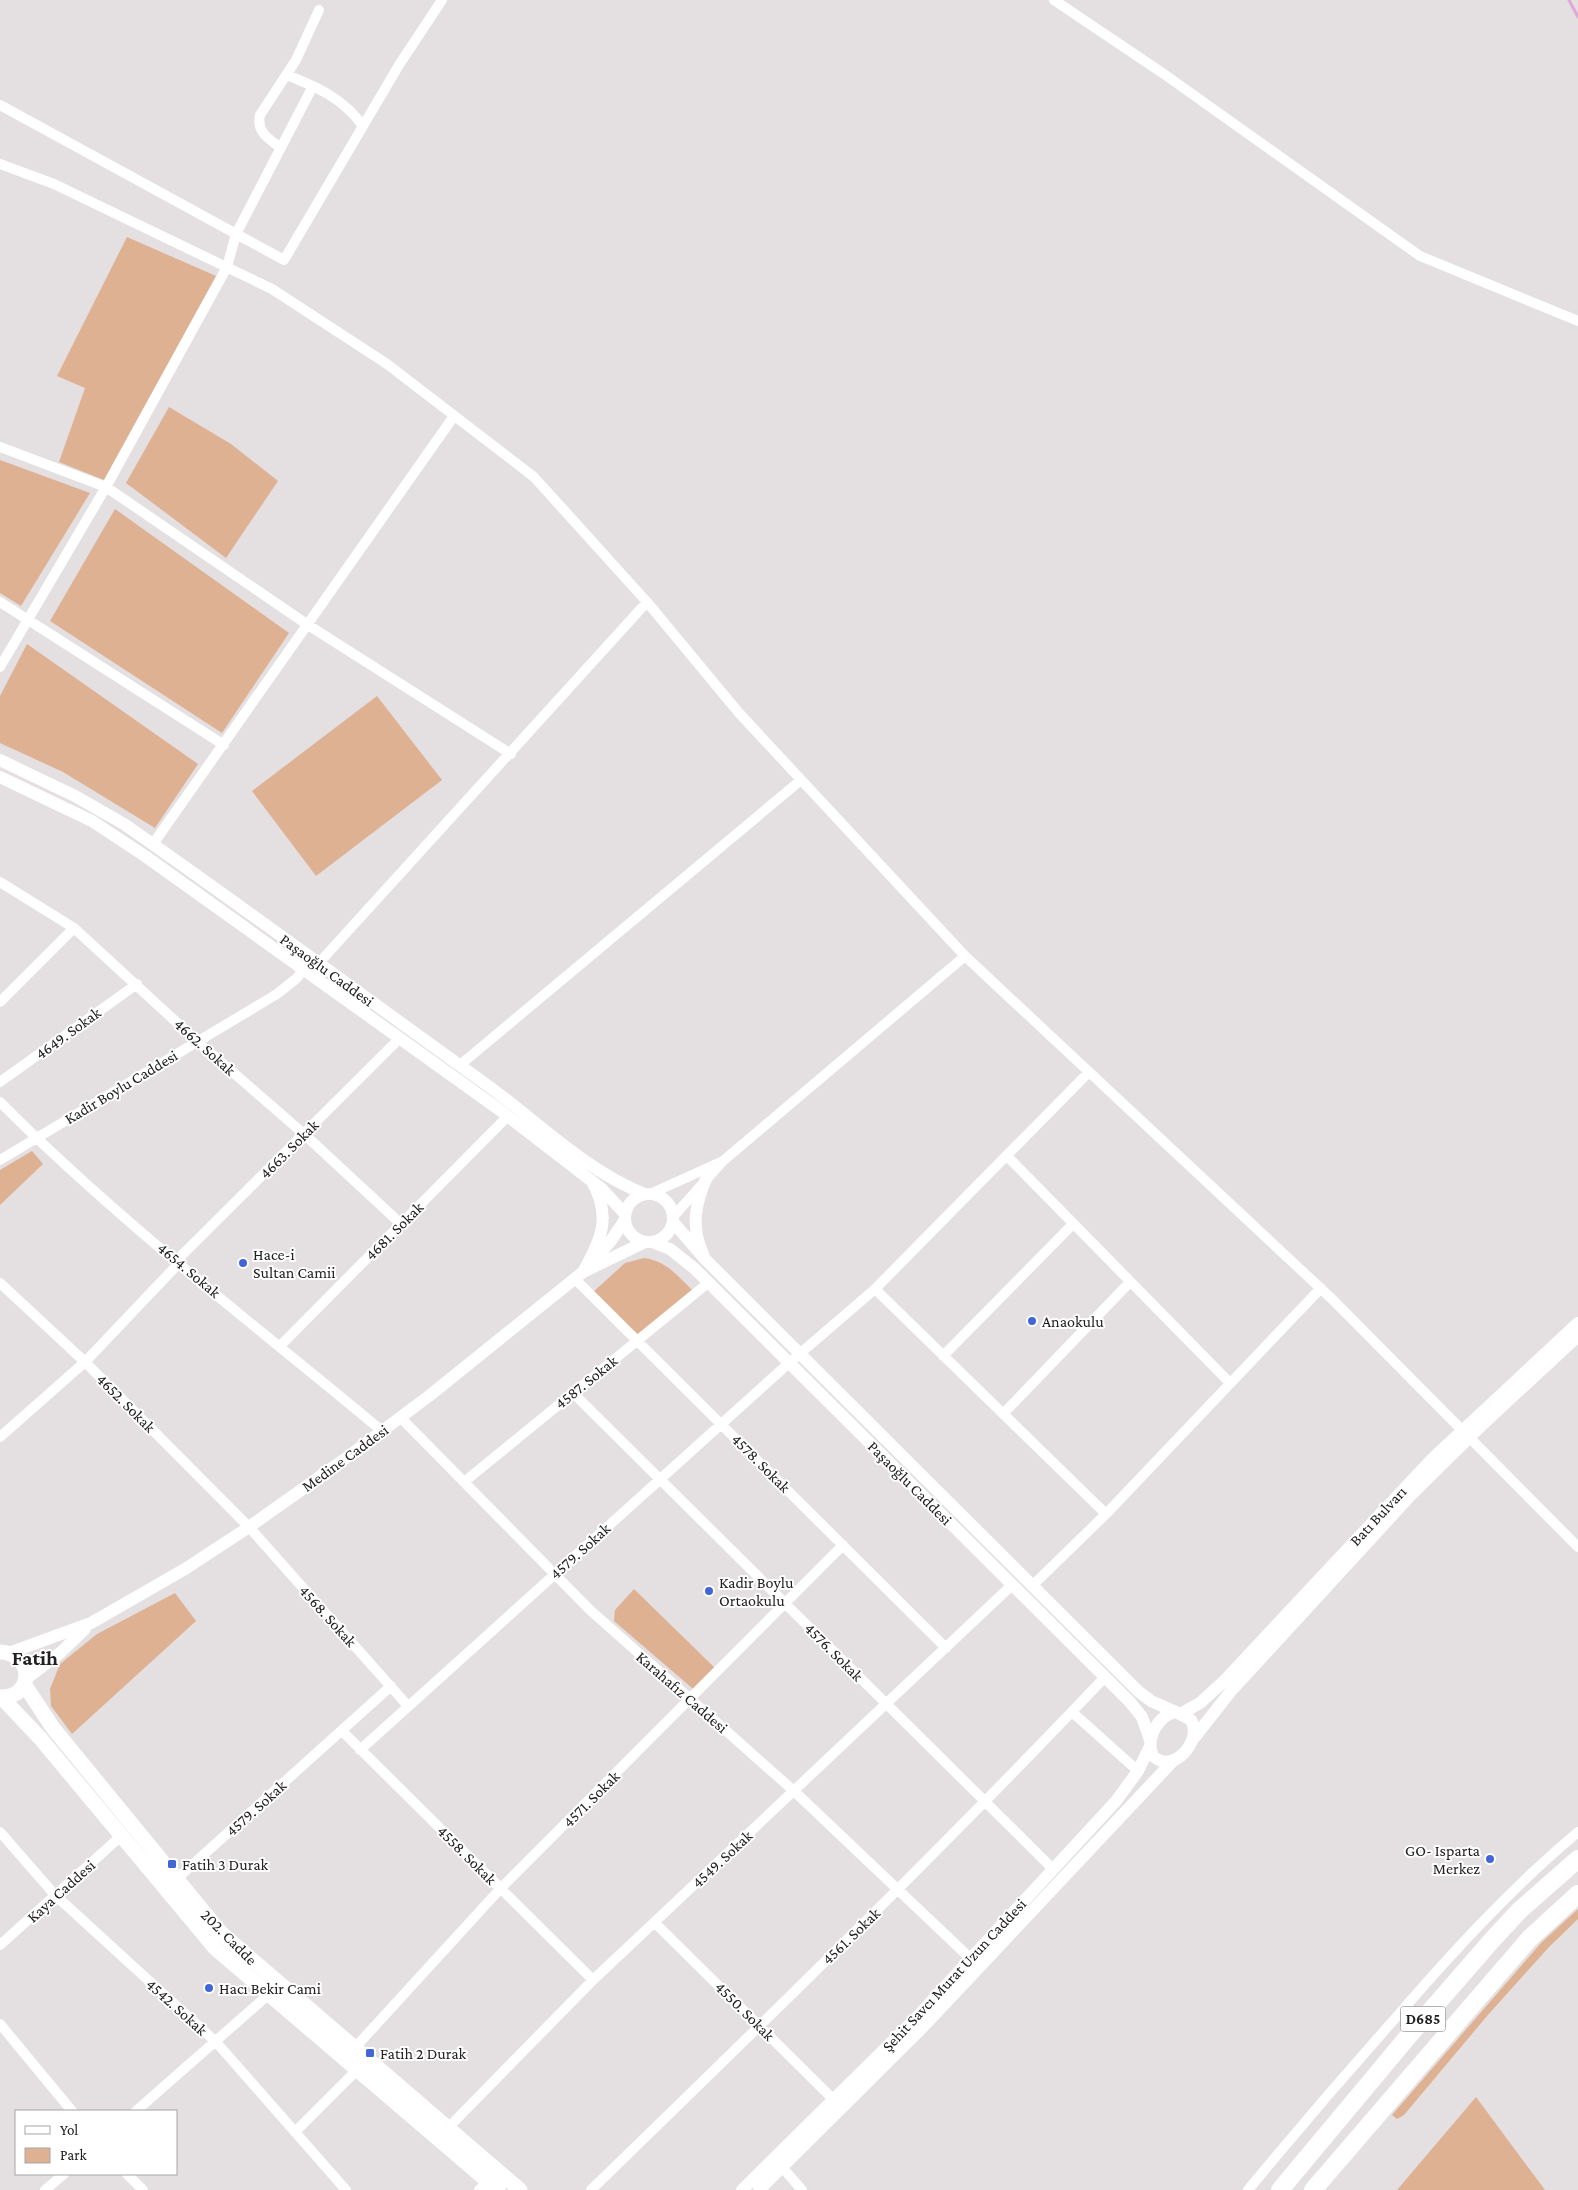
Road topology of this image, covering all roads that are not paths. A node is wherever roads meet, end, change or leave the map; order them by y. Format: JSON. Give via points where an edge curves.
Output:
{"nodes":[{"id":1,"x":442,"y":0,"type":"edge"},
{"id":2,"x":1054,"y":0,"type":"edge"},
{"id":3,"x":319,"y":10,"type":"dead end"},
{"id":4,"x":287,"y":75,"type":"junction"},
{"id":5,"x":313,"y":86,"type":"junction"},
{"id":6,"x":0,"y":105,"type":"edge"},
{"id":7,"x":363,"y":126,"type":"junction"},
{"id":8,"x":281,"y":148,"type":"junction"},
{"id":9,"x":0,"y":164,"type":"edge"},
{"id":10,"x":236,"y":234,"type":"junction"},
{"id":11,"x":227,"y":268,"type":"junction"},
{"id":12,"x":1578,"y":321,"type":"edge"},
{"id":13,"x":454,"y":416,"type":"junction"},
{"id":14,"x":0,"y":447,"type":"edge"},
{"id":15,"x":106,"y":487,"type":"junction"},
{"id":16,"x":0,"y":602,"type":"edge"},
{"id":17,"x":646,"y":602,"type":"junction"},
{"id":18,"x":28,"y":620,"type":"junction"},
{"id":19,"x":308,"y":624,"type":"junction"},
{"id":20,"x":0,"y":667,"type":"edge"},
{"id":21,"x":224,"y":745,"type":"junction"},
{"id":22,"x":511,"y":754,"type":"junction"},
{"id":23,"x":0,"y":760,"type":"edge"},
{"id":24,"x":0,"y":777,"type":"edge"},
{"id":25,"x":801,"y":780,"type":"junction"},
{"id":26,"x":153,"y":844,"type":"junction"},
{"id":27,"x":1,"y":885,"type":"edge"},
{"id":28,"x":74,"y":928,"type":"junction"},
{"id":29,"x":965,"y":956,"type":"junction"},
{"id":30,"x":315,"y":961,"type":"junction"},
{"id":31,"x":304,"y":969,"type":"junction"},
{"id":32,"x":137,"y":984,"type":"junction"},
{"id":33,"x":0,"y":1002,"type":"edge"},
{"id":34,"x":400,"y":1038,"type":"junction"},
{"id":35,"x":198,"y":1042,"type":"junction"},
{"id":36,"x":460,"y":1066,"type":"junction"},
{"id":37,"x":1089,"y":1072,"type":"junction"},
{"id":38,"x":0,"y":1082,"type":"edge"},
{"id":39,"x":0,"y":1102,"type":"edge"},
{"id":40,"x":508,"y":1116,"type":"junction"},
{"id":41,"x":304,"y":1134,"type":"junction"},
{"id":42,"x":36,"y":1138,"type":"junction"},
{"id":43,"x":1007,"y":1156,"type":"junction"},
{"id":44,"x":0,"y":1160,"type":"edge"},
{"id":45,"x":722,"y":1161,"type":"junction"},
{"id":46,"x":706,"y":1179,"type":"junction"},
{"id":47,"x":591,"y":1180,"type":"junction"},
{"id":48,"x":648,"y":1194,"type":"junction"},
{"id":49,"x":625,"y":1217,"type":"junction"},
{"id":50,"x":673,"y":1219,"type":"junction"},
{"id":51,"x":401,"y":1224,"type":"junction"},
{"id":52,"x":1073,"y":1224,"type":"junction"},
{"id":53,"x":648,"y":1242,"type":"junction"},
{"id":54,"x":705,"y":1259,"type":"junction"},
{"id":55,"x":178,"y":1261,"type":"junction"},
{"id":56,"x":579,"y":1276,"type":"junction"},
{"id":57,"x":1130,"y":1282,"type":"junction"},
{"id":58,"x":0,"y":1283,"type":"edge"},
{"id":59,"x":708,"y":1283,"type":"junction"},
{"id":60,"x":1321,"y":1288,"type":"junction"},
{"id":61,"x":875,"y":1290,"type":"junction"},
{"id":62,"x":1578,"y":1323,"type":"edge"},
{"id":63,"x":1578,"y":1336,"type":"edge"},
{"id":64,"x":638,"y":1340,"type":"junction"},
{"id":65,"x":280,"y":1346,"type":"junction"},
{"id":66,"x":799,"y":1353,"type":"junction"},
{"id":67,"x":943,"y":1356,"type":"junction"},
{"id":68,"x":85,"y":1362,"type":"junction"},
{"id":69,"x":789,"y":1363,"type":"junction"},
{"id":70,"x":1230,"y":1382,"type":"junction"},
{"id":71,"x":573,"y":1393,"type":"junction"},
{"id":72,"x":1003,"y":1414,"type":"junction"},
{"id":73,"x":401,"y":1418,"type":"junction"},
{"id":74,"x":721,"y":1424,"type":"junction"},
{"id":75,"x":382,"y":1431,"type":"junction"},
{"id":76,"x":1465,"y":1434,"type":"junction"},
{"id":77,"x":0,"y":1437,"type":"edge"},
{"id":78,"x":660,"y":1479,"type":"junction"},
{"id":79,"x":464,"y":1482,"type":"junction"},
{"id":80,"x":1106,"y":1514,"type":"junction"},
{"id":81,"x":249,"y":1526,"type":"junction"},
{"id":82,"x":843,"y":1545,"type":"junction"},
{"id":83,"x":1578,"y":1547,"type":"edge"},
{"id":84,"x":555,"y":1574,"type":"junction"},
{"id":85,"x":1012,"y":1585,"type":"junction"},
{"id":86,"x":1033,"y":1585,"type":"junction"},
{"id":87,"x":786,"y":1604,"type":"junction"},
{"id":88,"x":91,"y":1624,"type":"junction"},
{"id":89,"x":946,"y":1648,"type":"junction"},
{"id":90,"x":3,"y":1652,"type":"edge"},
{"id":91,"x":1105,"y":1677,"type":"junction"},
{"id":92,"x":25,"y":1682,"type":"junction"},
{"id":93,"x":391,"y":1686,"type":"junction"},
{"id":94,"x":1,"y":1698,"type":"edge"},
{"id":95,"x":691,"y":1700,"type":"junction"},
{"id":96,"x":887,"y":1704,"type":"junction"},
{"id":97,"x":408,"y":1706,"type":"junction"},
{"id":98,"x":1072,"y":1712,"type":"junction"},
{"id":99,"x":1179,"y":1713,"type":"junction"},
{"id":100,"x":342,"y":1731,"type":"junction"},
{"id":101,"x":1194,"y":1738,"type":"junction"},
{"id":102,"x":1150,"y":1743,"type":"junction"},
{"id":103,"x":360,"y":1750,"type":"junction"},
{"id":104,"x":1174,"y":1761,"type":"junction"},
{"id":105,"x":1138,"y":1771,"type":"junction"},
{"id":106,"x":795,"y":1792,"type":"junction"},
{"id":107,"x":986,"y":1803,"type":"junction"},
{"id":108,"x":0,"y":1832,"type":"edge"},
{"id":109,"x":1578,"y":1832,"type":"edge"},
{"id":110,"x":121,"y":1836,"type":"junction"},
{"id":111,"x":1578,"y":1859,"type":"edge"},
{"id":112,"x":1053,"y":1869,"type":"junction"},
{"id":113,"x":170,"y":1884,"type":"junction"},
{"id":114,"x":501,"y":1888,"type":"junction"},
{"id":115,"x":898,"y":1890,"type":"junction"},
{"id":116,"x":1578,"y":1894,"type":"edge"},
{"id":117,"x":55,"y":1895,"type":"junction"},
{"id":118,"x":655,"y":1922,"type":"junction"},
{"id":119,"x":0,"y":1946,"type":"edge"},
{"id":120,"x":971,"y":1959,"type":"junction"},
{"id":121,"x":594,"y":1980,"type":"junction"},
{"id":122,"x":268,"y":1994,"type":"junction"},
{"id":123,"x":0,"y":2024,"type":"edge"},
{"id":124,"x":759,"y":2026,"type":"junction"},
{"id":125,"x":216,"y":2042,"type":"junction"},
{"id":126,"x":350,"y":2054,"type":"junction"},
{"id":127,"x":357,"y":2070,"type":"junction"},
{"id":128,"x":834,"y":2100,"type":"junction"},
{"id":129,"x":71,"y":2110,"type":"edge"},
{"id":130,"x":137,"y":2110,"type":"edge"},
{"id":131,"x":295,"y":2132,"type":"junction"},
{"id":132,"x":443,"y":2133,"type":"junction"},
{"id":133,"x":782,"y":2167,"type":"junction"},
{"id":134,"x":63,"y":2175,"type":"edge"},
{"id":135,"x":128,"y":2175,"type":"edge"},
{"id":136,"x":488,"y":2187,"type":"edge"},
{"id":137,"x":45,"y":2190,"type":"edge"},
{"id":138,"x":143,"y":2190,"type":"edge"},
{"id":139,"x":346,"y":2190,"type":"edge"},
{"id":140,"x":520,"y":2190,"type":"edge"},
{"id":141,"x":591,"y":2190,"type":"edge"},
{"id":142,"x":742,"y":2190,"type":"edge"},
{"id":143,"x":759,"y":2190,"type":"edge"},
{"id":144,"x":802,"y":2190,"type":"edge"},
{"id":145,"x":1248,"y":2190,"type":"edge"},
{"id":146,"x":1280,"y":2190,"type":"edge"},
{"id":147,"x":1312,"y":2190,"type":"edge"}],
"edges":[{"from":1,"to":7,"type":"street"},
{"from":2,"to":12,"type":"street","via":[[1420,256]]},
{"from":3,"to":4,"type":"street"},
{"from":4,"to":5,"type":"street"},
{"from":4,"to":8,"type":"street","via":[[259,119],[263,134]]},
{"from":5,"to":7,"type":"street","via":[[345,105]]},
{"from":5,"to":8,"type":"street"},
{"from":6,"to":10,"type":"street"},
{"from":7,"to":10,"type":"street","via":[[284,260]]},
{"from":8,"to":10,"type":"street"},
{"from":9,"to":11,"type":"street","via":[[54,184]]},
{"from":10,"to":11,"type":"street"},
{"from":11,"to":13,"type":"street","via":[[272,289],[370,353]]},
{"from":11,"to":15,"type":"street"},
{"from":13,"to":17,"type":"street","via":[[534,477]]},
{"from":13,"to":19,"type":"street"},
{"from":14,"to":15,"type":"street"},
{"from":15,"to":18,"type":"street"},
{"from":15,"to":19,"type":"street"},
{"from":16,"to":18,"type":"street"},
{"from":17,"to":22,"type":"street","name":"Kadir Boylu Caddesi"},
{"from":17,"to":25,"type":"street","via":[[739,713]]},
{"from":18,"to":20,"type":"street"},
{"from":18,"to":21,"type":"street"},
{"from":19,"to":21,"type":"street"},
{"from":19,"to":22,"type":"street"},
{"from":21,"to":26,"type":"street"},
{"from":22,"to":30,"type":"street","name":"Kadir Boylu Caddesi"},
{"from":23,"to":26,"type":"street","name":"Paşaoğlu Caddesi","via":[[99,808]]},
{"from":24,"to":31,"type":"street","name":"Paşaoğlu Caddesi","via":[[116,836]]},
{"from":25,"to":29,"type":"street"},
{"from":25,"to":36,"type":"street"},
{"from":26,"to":30,"type":"street","name":"Paşaoğlu Caddesi"},
{"from":27,"to":28,"type":"street","name":"4662. Sokak"},
{"from":28,"to":32,"type":"street","name":"4662. Sokak"},
{"from":28,"to":33,"type":"street"},
{"from":29,"to":37,"type":"street"},
{"from":29,"to":45,"type":"street"},
{"from":30,"to":31,"type":"street","name":"Kadir Boylu Caddesi"},
{"from":30,"to":36,"type":"street","name":"Paşaoğlu Caddesi"},
{"from":31,"to":34,"type":"street","name":"Paşaoğlu Caddesi"},
{"from":31,"to":35,"type":"street","name":"Kadir Boylu Caddesi","via":[[277,994]]},
{"from":32,"to":35,"type":"street","name":"4662. Sokak"},
{"from":32,"to":38,"type":"street","name":"4649. Sokak"},
{"from":34,"to":40,"type":"street","name":"Paşaoğlu Caddesi"},
{"from":34,"to":41,"type":"street","name":"4663. Sokak"},
{"from":35,"to":41,"type":"street","name":"4662. Sokak"},
{"from":35,"to":42,"type":"street","name":"Kadir Boylu Caddesi"},
{"from":36,"to":48,"type":"street","name":"Paşaoğlu Caddesi","via":[[600,1170],[623,1185]]},
{"from":37,"to":43,"type":"street","name":"4579. Sokak"},
{"from":37,"to":60,"type":"street"},
{"from":39,"to":42,"type":"street","name":"4654. Sokak"},
{"from":40,"to":47,"type":"street","name":"Paşaoğlu Caddesi"},
{"from":40,"to":51,"type":"street","name":"4681. Sokak"},
{"from":41,"to":51,"type":"street","name":"4662. Sokak"},
{"from":41,"to":55,"type":"street","name":"4663. Sokak"},
{"from":42,"to":44,"type":"street","name":"Kadir Boylu Caddesi"},
{"from":42,"to":55,"type":"street","name":"4654. Sokak"},
{"from":43,"to":52,"type":"street"},
{"from":43,"to":61,"type":"street","name":"4579. Sokak"},
{"from":45,"to":46,"type":"street"},
{"from":45,"to":48,"type":"street"},
{"from":46,"to":50,"type":"street"},
{"from":46,"to":54,"type":"street","via":[[695,1220]]},
{"from":47,"to":49,"type":"street","name":"Paşaoğlu Caddesi","via":[[614,1199]]},
{"from":47,"to":56,"type":"street","via":[[602,1199],[604,1214],[597,1246]]},
{"from":48,"to":49,"type":"street","via":[[633,1200]]},
{"from":48,"to":50,"type":"street","via":[[664,1198]]},
{"from":49,"to":53,"type":"street","via":[[628,1230]]},
{"from":49,"to":56,"type":"street","name":"Medine Caddesi","via":[[610,1242]]},
{"from":50,"to":53,"type":"street","via":[[668,1233]]},
{"from":50,"to":54,"type":"street","name":"Paşaoğlu Caddesi"},
{"from":51,"to":65,"type":"street","name":"4681. Sokak"},
{"from":52,"to":57,"type":"street"},
{"from":52,"to":67,"type":"street"},
{"from":53,"to":56,"type":"street","name":"Medine Caddesi"},
{"from":53,"to":59,"type":"street","name":"Paşaoğlu Caddesi","via":[[679,1256]]},
{"from":54,"to":66,"type":"street","name":"Paşaoğlu Caddesi"},
{"from":55,"to":65,"type":"street","name":"4654. Sokak"},
{"from":55,"to":68,"type":"street","name":"4663. Sokak"},
{"from":56,"to":64,"type":"street","name":"4578. Sokak"},
{"from":56,"to":73,"type":"street","name":"Medine Caddesi"},
{"from":57,"to":70,"type":"street"},
{"from":57,"to":72,"type":"street"},
{"from":58,"to":68,"type":"street","name":"4652. Sokak"},
{"from":59,"to":64,"type":"street","name":"4587. Sokak"},
{"from":59,"to":69,"type":"street","name":"Paşaoğlu Caddesi"},
{"from":60,"to":70,"type":"street"},
{"from":60,"to":76,"type":"street"},
{"from":61,"to":66,"type":"street","name":"4579. Sokak"},
{"from":61,"to":67,"type":"street"},
{"from":62,"to":76,"type":"street","name":"Batı Bulvarı"},
{"from":63,"to":76,"type":"street","name":"Batı Bulvarı"},
{"from":64,"to":71,"type":"street","name":"4587. Sokak"},
{"from":64,"to":74,"type":"street","name":"4578. Sokak"},
{"from":65,"to":75,"type":"street","name":"4654. Sokak"},
{"from":66,"to":69,"type":"street","name":"4579. Sokak"},
{"from":66,"to":86,"type":"street","name":"Paşaoğlu Caddesi"},
{"from":67,"to":72,"type":"street"},
{"from":68,"to":77,"type":"street","name":"4663. Sokak"},
{"from":68,"to":81,"type":"street","name":"4652. Sokak"},
{"from":69,"to":74,"type":"street","name":"4579. Sokak"},
{"from":69,"to":85,"type":"street","name":"Paşaoğlu Caddesi"},
{"from":70,"to":80,"type":"street"},
{"from":71,"to":78,"type":"street","name":"4576. Sokak"},
{"from":71,"to":79,"type":"street","name":"4587. Sokak"},
{"from":72,"to":80,"type":"street"},
{"from":73,"to":75,"type":"street","name":"Medine Caddesi"},
{"from":73,"to":79,"type":"street","name":"Karahafız Caddesi"},
{"from":74,"to":78,"type":"street","name":"4579. Sokak"},
{"from":74,"to":82,"type":"street","name":"4578. Sokak"},
{"from":75,"to":81,"type":"street","name":"Medine Caddesi"},
{"from":76,"to":83,"type":"street"},
{"from":76,"to":99,"type":"street","name":"Batı Bulvarı","via":[[1387,1505],[1224,1682],[1200,1703]]},
{"from":76,"to":101,"type":"street","name":"Batı Bulvarı","via":[[1216,1708]]},
{"from":78,"to":84,"type":"street","name":"4579. Sokak"},
{"from":78,"to":87,"type":"street","name":"4576. Sokak"},
{"from":79,"to":84,"type":"street","name":"Karahafız Caddesi"},
{"from":80,"to":86,"type":"street"},
{"from":81,"to":88,"type":"street","name":"Medine Caddesi","via":[[185,1569]]},
{"from":81,"to":93,"type":"street","name":"4568. Sokak"},
{"from":82,"to":87,"type":"street","name":"4571. Sokak"},
{"from":82,"to":89,"type":"street","name":"4578. Sokak"},
{"from":84,"to":95,"type":"street","name":"Karahafız Caddesi","via":[[590,1610]]},
{"from":84,"to":97,"type":"street","name":"4579. Sokak"},
{"from":85,"to":89,"type":"street","name":"4549. Sokak"},
{"from":85,"to":91,"type":"street","name":"Paşaoğlu Caddesi"},
{"from":86,"to":99,"type":"street","name":"Paşaoğlu Caddesi","via":[[1144,1696]]},
{"from":87,"to":95,"type":"street","name":"4571. Sokak"},
{"from":87,"to":96,"type":"street","name":"4576. Sokak"},
{"from":88,"to":90,"type":"street","name":"Medine Caddesi"},
{"from":88,"to":92,"type":"street","name":"Medine Caddesi"},
{"from":89,"to":96,"type":"street","name":"4549. Sokak"},
{"from":90,"to":92,"type":"main road","name":"202. Cadde","via":[[16,1656],[23,1664]]},
{"from":91,"to":98,"type":"street","name":"4561. Sokak"},
{"from":91,"to":102,"type":"street","name":"Paşaoğlu Caddesi","via":[[1142,1717]]},
{"from":92,"to":94,"type":"main road","via":[[17,1693]]},
{"from":92,"to":113,"type":"main road","name":"202. Cadde","via":[[53,1728]]},
{"from":93,"to":97,"type":"street","name":"4568. Sokak"},
{"from":93,"to":100,"type":"street","name":"4579. Sokak"},
{"from":94,"to":110,"type":"main road","name":"202. Cadde","via":[[32,1728]]},
{"from":95,"to":106,"type":"street","name":"Karahafız Caddesi"},
{"from":95,"to":114,"type":"street","name":"4571. Sokak"},
{"from":96,"to":106,"type":"street","name":"4549. Sokak"},
{"from":96,"to":107,"type":"street","name":"4576. Sokak"},
{"from":97,"to":103,"type":"street","name":"4579. Sokak"},
{"from":98,"to":105,"type":"street"},
{"from":98,"to":107,"type":"street","name":"4561. Sokak"},
{"from":99,"to":101,"type":"street","via":[[1194,1725]]},
{"from":99,"to":102,"type":"street","via":[[1171,1713],[1161,1720]]},
{"from":100,"to":103,"type":"street","name":"4558. Sokak"},
{"from":100,"to":113,"type":"street","name":"4579. Sokak"},
{"from":101,"to":104,"type":"street"},
{"from":102,"to":104,"type":"street","via":[[1157,1760]]},
{"from":102,"to":105,"type":"street","name":"Şehit Savcı Murat Uzun Caddesi"},
{"from":103,"to":114,"type":"street","name":"4558. Sokak"},
{"from":104,"to":133,"type":"street","name":"Şehit Savcı Murat Uzun Caddesi","via":[[924,2026]]},
{"from":105,"to":112,"type":"street","name":"Şehit Savcı Murat Uzun Caddesi","via":[[1116,1801]]},
{"from":106,"to":115,"type":"street","name":"Karahafız Caddesi"},
{"from":106,"to":118,"type":"street","name":"4549. Sokak"},
{"from":107,"to":112,"type":"street","name":"4576. Sokak"},
{"from":107,"to":115,"type":"street","name":"4561. Sokak"},
{"from":108,"to":117,"type":"street","name":"4542. Sokak"},
{"from":109,"to":145,"type":"street","via":[[1542,1862],[1450,1955]]},
{"from":110,"to":113,"type":"main road","name":"202. Cadde"},
{"from":110,"to":117,"type":"street","name":"Kaya Caddesi"},
{"from":111,"to":146,"type":"highway","number":"D685","via":[[1520,1910],[1493,1939]]},
{"from":112,"to":120,"type":"street","name":"Şehit Savcı Murat Uzun Caddesi"},
{"from":113,"to":122,"type":"main road","name":"202. Cadde","via":[[206,1939]]},
{"from":113,"to":126,"type":"main road","name":"202. Cadde"},
{"from":114,"to":121,"type":"street","name":"4558. Sokak"},
{"from":114,"to":126,"type":"street","name":"4571. Sokak"},
{"from":115,"to":120,"type":"street","name":"Karahafız Caddesi"},
{"from":115,"to":124,"type":"street","name":"4561. Sokak"},
{"from":116,"to":147,"type":"highway","number":"D685","via":[[1523,1946]]},
{"from":117,"to":119,"type":"street","name":"Kaya Caddesi"},
{"from":117,"to":125,"type":"street","name":"4542. Sokak"},
{"from":118,"to":121,"type":"street","name":"4549. Sokak"},
{"from":118,"to":124,"type":"street","name":"4550. Sokak"},
{"from":120,"to":128,"type":"street","name":"Şehit Savcı Murat Uzun Caddesi"},
{"from":121,"to":132,"type":"street","name":"4549. Sokak"},
{"from":122,"to":125,"type":"street"},
{"from":122,"to":126,"type":"main road","name":"202. Cadde"},
{"from":123,"to":129,"type":"street"},
{"from":124,"to":128,"type":"street","name":"4550. Sokak"},
{"from":124,"to":141,"type":"street","name":"4561. Sokak"},
{"from":125,"to":130,"type":"street"},
{"from":125,"to":131,"type":"street","name":"4542. Sokak"},
{"from":126,"to":127,"type":"main road","name":"202. Cadde"},
{"from":126,"to":132,"type":"main road","name":"202. Cadde"},
{"from":127,"to":131,"type":"street"},
{"from":127,"to":132,"type":"main road","name":"202. Cadde"},
{"from":128,"to":142,"type":"street","name":"Şehit Savcı Murat Uzun Caddesi"},
{"from":131,"to":139,"type":"street","name":"4542. Sokak"},
{"from":132,"to":136,"type":"main road","name":"202. Cadde"},
{"from":132,"to":140,"type":"main road","name":"202. Cadde"},
{"from":133,"to":143,"type":"street","name":"Şehit Savcı Murat Uzun Caddesi"},
{"from":133,"to":144,"type":"street"},
{"from":134,"to":137,"type":"street"},
{"from":135,"to":138,"type":"street"}]}
